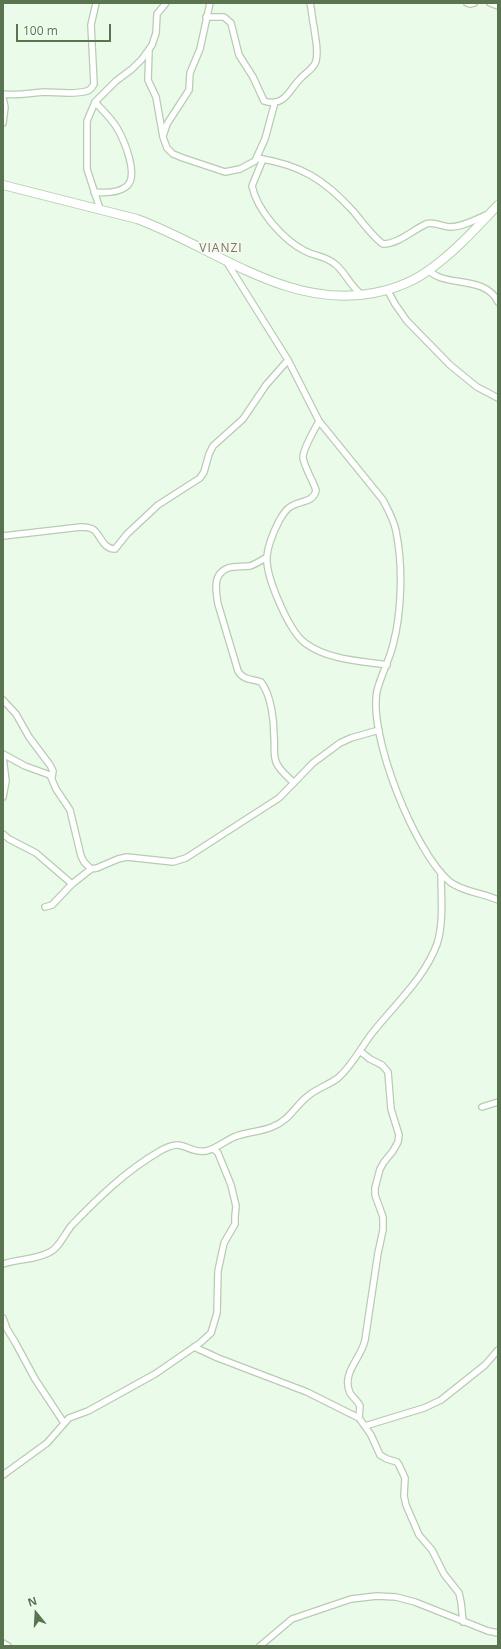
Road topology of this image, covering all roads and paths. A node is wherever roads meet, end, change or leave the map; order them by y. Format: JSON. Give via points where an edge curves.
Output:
{"nodes":[{"id":1,"x":96,"y":3,"type":"edge"},
{"id":2,"x":166,"y":3,"type":"edge"},
{"id":3,"x":210,"y":3,"type":"edge"},
{"id":4,"x":310,"y":3,"type":"edge"},
{"id":5,"x":467,"y":3,"type":"edge"},
{"id":6,"x":474,"y":3,"type":"edge"},
{"id":7,"x":490,"y":3,"type":"edge"},
{"id":8,"x":498,"y":6,"type":"edge"},
{"id":9,"x":206,"y":16,"type":"junction"},
{"id":10,"x":149,"y":50,"type":"junction"},
{"id":11,"x":3,"y":94,"type":"edge"},
{"id":12,"x":3,"y":98,"type":"edge"},
{"id":13,"x":95,"y":102,"type":"junction"},
{"id":14,"x":276,"y":102,"type":"junction"},
{"id":15,"x":3,"y":123,"type":"edge"},
{"id":16,"x":163,"y":137,"type":"junction"},
{"id":17,"x":260,"y":158,"type":"junction"},
{"id":18,"x":3,"y":185,"type":"edge"},
{"id":19,"x":94,"y":192,"type":"junction"},
{"id":20,"x":498,"y":206,"type":"edge"},
{"id":21,"x":100,"y":209,"type":"junction"},
{"id":22,"x":490,"y":214,"type":"junction"},
{"id":23,"x":226,"y":261,"type":"junction"},
{"id":24,"x":429,"y":270,"type":"junction"},
{"id":25,"x":388,"y":290,"type":"junction"},
{"id":26,"x":362,"y":296,"type":"junction"},
{"id":27,"x":498,"y":302,"type":"edge"},
{"id":28,"x":288,"y":360,"type":"junction"},
{"id":29,"x":498,"y":398,"type":"edge"},
{"id":30,"x":319,"y":420,"type":"junction"},
{"id":31,"x":3,"y":536,"type":"edge"},
{"id":32,"x":267,"y":557,"type":"junction"},
{"id":33,"x":387,"y":666,"type":"junction"},
{"id":34,"x":3,"y":700,"type":"edge"},
{"id":35,"x":379,"y":730,"type":"junction"},
{"id":36,"x":3,"y":755,"type":"edge"},
{"id":37,"x":52,"y":777,"type":"junction"},
{"id":38,"x":294,"y":783,"type":"junction"},
{"id":39,"x":3,"y":797,"type":"edge"},
{"id":40,"x":3,"y":834,"type":"edge"},
{"id":41,"x":91,"y":869,"type":"junction"},
{"id":42,"x":441,"y":873,"type":"junction"},
{"id":43,"x":72,"y":884,"type":"junction"},
{"id":44,"x":498,"y":900,"type":"edge"},
{"id":45,"x":45,"y":907,"type":"dead end"},
{"id":46,"x":361,"y":1052,"type":"junction"},
{"id":47,"x":498,"y":1102,"type":"edge"},
{"id":48,"x":482,"y":1107,"type":"dead end"},
{"id":49,"x":214,"y":1149,"type":"junction"},
{"id":50,"x":3,"y":1264,"type":"edge"},
{"id":51,"x":3,"y":1318,"type":"edge"},
{"id":52,"x":194,"y":1347,"type":"junction"},
{"id":53,"x":498,"y":1350,"type":"edge"},
{"id":54,"x":359,"y":1418,"type":"junction"},
{"id":55,"x":64,"y":1423,"type":"junction"},
{"id":56,"x":365,"y":1426,"type":"junction"},
{"id":57,"x":3,"y":1475,"type":"edge"},
{"id":58,"x":463,"y":1622,"type":"junction"},
{"id":59,"x":498,"y":1633,"type":"edge"},
{"id":60,"x":3,"y":1643,"type":"edge"},
{"id":61,"x":8,"y":1646,"type":"edge"},
{"id":62,"x":260,"y":1646,"type":"edge"}],
"edges":[{"from":1,"to":11,"type":"street","via":[[91,25],[94,84],[91,89]]},
{"from":2,"to":10,"type":"street","via":[[157,14],[155,40]]},
{"from":3,"to":9,"type":"street"},
{"from":4,"to":14,"type":"street","via":[[317,41],[314,66],[299,79],[289,94]]},
{"from":5,"to":6,"type":"street"},
{"from":7,"to":8,"type":"street"},
{"from":9,"to":14,"type":"street","via":[[224,17],[231,23],[239,55],[261,96],[264,101]]},
{"from":9,"to":16,"type":"street","via":[[200,49],[190,73],[189,90],[167,124]]},
{"from":10,"to":13,"type":"street"},
{"from":10,"to":16,"type":"street","via":[[148,80],[156,97]]},
{"from":12,"to":15,"type":"street"},
{"from":13,"to":19,"type":"street","via":[[86,121],[87,169]]},
{"from":13,"to":19,"type":"street","via":[[116,128],[126,148],[132,178],[128,186],[117,191]]},
{"from":14,"to":17,"type":"street","via":[[265,139],[259,149]]},
{"from":16,"to":17,"type":"street","via":[[167,148],[173,154],[225,172],[231,172]]},
{"from":17,"to":22,"type":"street","via":[[297,168],[319,179],[344,201],[383,244],[428,223],[457,226]]},
{"from":17,"to":26,"type":"street","via":[[252,186],[256,199],[271,221],[288,240],[306,252],[324,256],[335,264]]},
{"from":18,"to":21,"type":"street"},
{"from":19,"to":21,"type":"street"},
{"from":20,"to":22,"type":"street"},
{"from":21,"to":23,"type":"street","via":[[155,226]]},
{"from":22,"to":24,"type":"street","via":[[451,253]]},
{"from":23,"to":26,"type":"street","via":[[277,283],[315,294]]},
{"from":23,"to":28,"type":"street"},
{"from":24,"to":25,"type":"street"},
{"from":24,"to":27,"type":"street","via":[[439,277],[484,288],[495,295]]},
{"from":25,"to":26,"type":"street"},
{"from":25,"to":29,"type":"street","via":[[407,320],[445,360],[463,377]]},
{"from":28,"to":30,"type":"street"},
{"from":28,"to":31,"type":"street","via":[[274,374],[244,419],[213,446],[200,478],[158,505],[126,534],[115,548],[108,547],[94,530],[85,527]]},
{"from":30,"to":32,"type":"street","via":[[303,457],[316,490],[315,495],[312,499],[296,504],[286,511],[273,534]]},
{"from":30,"to":33,"type":"street","via":[[383,500],[396,530],[399,554],[398,620]]},
{"from":32,"to":33,"type":"street","via":[[282,608],[293,629],[305,643],[347,659]]},
{"from":32,"to":38,"type":"street","via":[[251,565],[228,568],[221,572],[217,576],[216,592],[238,671],[245,678],[262,682],[266,688],[274,727],[276,762]]},
{"from":33,"to":35,"type":"street","via":[[382,674],[377,697]]},
{"from":34,"to":37,"type":"street","via":[[16,714],[50,765]]},
{"from":35,"to":38,"type":"street","via":[[340,743]]},
{"from":35,"to":42,"type":"street","via":[[388,766],[406,814]]},
{"from":36,"to":37,"type":"street"},
{"from":36,"to":39,"type":"street","via":[[6,781]]},
{"from":37,"to":41,"type":"street","via":[[56,789],[70,810],[81,856]]},
{"from":38,"to":41,"type":"street","via":[[271,803],[186,858],[173,862],[127,857]]},
{"from":40,"to":43,"type":"street","via":[[36,853]]},
{"from":41,"to":43,"type":"street"},
{"from":42,"to":44,"type":"street","via":[[458,886]]},
{"from":42,"to":46,"type":"street","via":[[440,928],[431,956],[411,989],[372,1033]]},
{"from":43,"to":45,"type":"street","via":[[52,905]]},
{"from":46,"to":49,"type":"street","via":[[337,1078],[306,1097],[290,1117],[281,1123],[236,1136]]},
{"from":46,"to":54,"type":"street","via":[[382,1065],[388,1072],[391,1109],[399,1134],[398,1142],[384,1162],[377,1180],[375,1195],[384,1217],[383,1230],[364,1348],[347,1379],[351,1394],[360,1406]]},
{"from":47,"to":48,"type":"street"},
{"from":49,"to":50,"type":"street","via":[[199,1151],[179,1144],[168,1146],[128,1172],[72,1225],[55,1249]]},
{"from":49,"to":52,"type":"street","via":[[231,1184],[236,1216],[235,1224],[224,1243],[218,1271],[218,1307],[214,1326],[207,1338]]},
{"from":51,"to":55,"type":"street","via":[[6,1330]]},
{"from":52,"to":54,"type":"street","via":[[307,1392]]},
{"from":52,"to":55,"type":"street","via":[[155,1374],[88,1411],[69,1418]]},
{"from":53,"to":56,"type":"street","via":[[485,1365],[441,1400],[424,1408]]},
{"from":54,"to":56,"type":"street"},
{"from":55,"to":57,"type":"street","via":[[46,1443]]},
{"from":56,"to":58,"type":"street","via":[[380,1455],[399,1464],[405,1478],[406,1505],[419,1535],[432,1550],[444,1574],[459,1593]]},
{"from":58,"to":59,"type":"street"},
{"from":58,"to":62,"type":"street","via":[[396,1597],[351,1599],[292,1619]]},
{"from":60,"to":61,"type":"street"}]}
